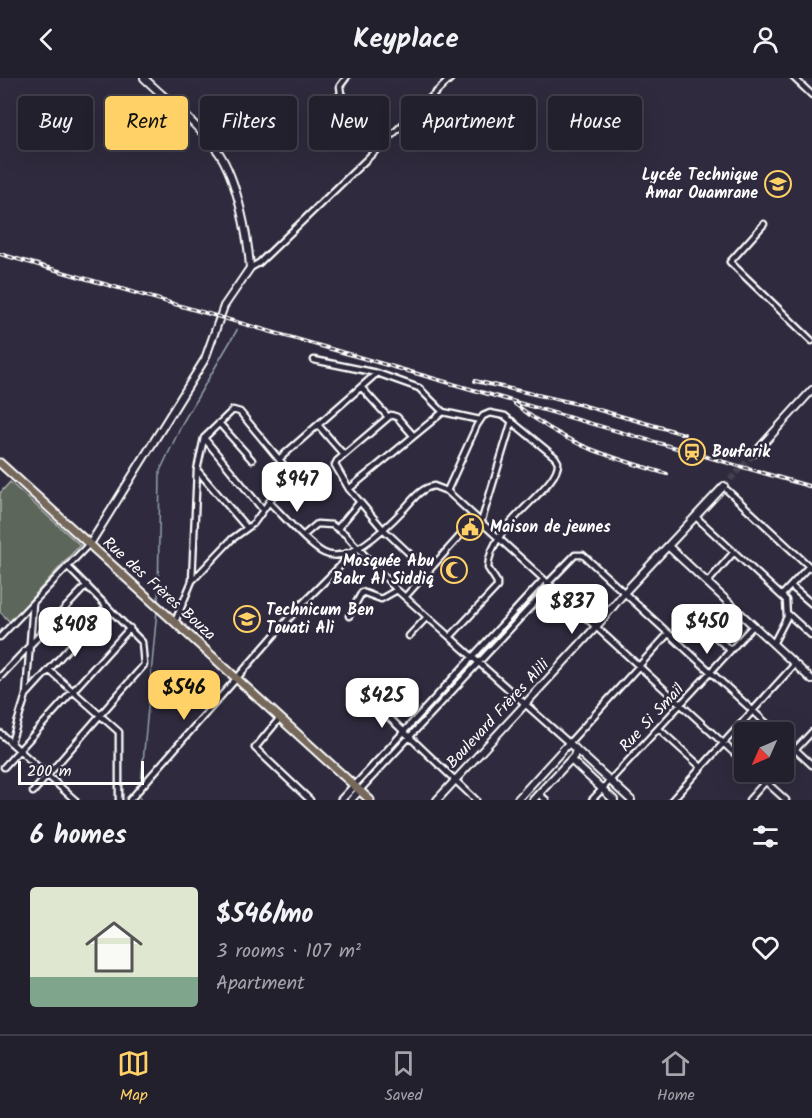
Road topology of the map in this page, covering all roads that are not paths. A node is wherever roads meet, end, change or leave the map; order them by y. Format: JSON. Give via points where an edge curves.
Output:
{"nodes":[{"id":1,"x":144,"y":78,"type":"edge"},
{"id":2,"x":346,"y":78,"type":"edge"},
{"id":3,"x":451,"y":78,"type":"edge"},
{"id":4,"x":794,"y":78,"type":"edge"},
{"id":5,"x":341,"y":93,"type":"junction"},
{"id":6,"x":812,"y":95,"type":"edge"},
{"id":7,"x":338,"y":96,"type":"edge"},
{"id":8,"x":344,"y":96,"type":"edge"},
{"id":9,"x":389,"y":136,"type":"edge"},
{"id":10,"x":375,"y":150,"type":"edge"},
{"id":11,"x":764,"y":224,"type":"dead end"},
{"id":12,"x":250,"y":268,"type":"junction"},
{"id":13,"x":812,"y":341,"type":"edge"},
{"id":14,"x":314,"y":360,"type":"dead end"},
{"id":15,"x":377,"y":373,"type":"junction"},
{"id":16,"x":361,"y":387,"type":"junction"},
{"id":17,"x":812,"y":390,"type":"edge"},
{"id":18,"x":442,"y":412,"type":"junction"},
{"id":19,"x":388,"y":417,"type":"junction"},
{"id":20,"x":480,"y":420,"type":"junction"},
{"id":21,"x":512,"y":422,"type":"junction"},
{"id":22,"x":219,"y":423,"type":"junction"},
{"id":23,"x":318,"y":425,"type":"junction"},
{"id":24,"x":412,"y":434,"type":"junction"},
{"id":25,"x":204,"y":438,"type":"junction"},
{"id":26,"x":755,"y":453,"type":"tunnel mouth"},
{"id":27,"x":344,"y":455,"type":"junction"},
{"id":28,"x":279,"y":459,"type":"junction"},
{"id":29,"x":252,"y":460,"type":"dead end"},
{"id":30,"x":0,"y":463,"type":"edge"},
{"id":31,"x":197,"y":470,"type":"junction"},
{"id":32,"x":726,"y":488,"type":"joint"},
{"id":33,"x":349,"y":489,"type":"junction"},
{"id":34,"x":445,"y":490,"type":"junction"},
{"id":35,"x":269,"y":502,"type":"junction"},
{"id":36,"x":359,"y":503,"type":"junction"},
{"id":37,"x":263,"y":510,"type":"junction"},
{"id":38,"x":696,"y":517,"type":"junction"},
{"id":39,"x":476,"y":519,"type":"junction"},
{"id":40,"x":481,"y":523,"type":"junction"},
{"id":41,"x":246,"y":528,"type":"junction"},
{"id":42,"x":338,"y":528,"type":"junction"},
{"id":43,"x":382,"y":528,"type":"junction"},
{"id":44,"x":304,"y":535,"type":"junction"},
{"id":45,"x":497,"y":537,"type":"junction"},
{"id":46,"x":90,"y":544,"type":"junction"},
{"id":47,"x":669,"y":548,"type":"junction"},
{"id":48,"x":356,"y":551,"type":"junction"},
{"id":49,"x":734,"y":552,"type":"junction"},
{"id":50,"x":68,"y":567,"type":"junction"},
{"id":51,"x":811,"y":568,"type":"edge"},
{"id":52,"x":428,"y":571,"type":"junction"},
{"id":53,"x":192,"y":580,"type":"junction"},
{"id":54,"x":547,"y":583,"type":"junction"},
{"id":55,"x":706,"y":583,"type":"junction"},
{"id":56,"x":87,"y":585,"type":"junction"},
{"id":57,"x":791,"y":586,"type":"junction"},
{"id":58,"x":397,"y":590,"type":"junction"},
{"id":59,"x":624,"y":593,"type":"junction"},
{"id":60,"x":782,"y":595,"type":"junction"},
{"id":61,"x":405,"y":597,"type":"junction"},
{"id":62,"x":33,"y":603,"type":"junction"},
{"id":63,"x":812,"y":604,"type":"edge"},
{"id":64,"x":107,"y":606,"type":"junction"},
{"id":65,"x":179,"y":608,"type":"junction"},
{"id":66,"x":162,"y":611,"type":"junction"},
{"id":67,"x":788,"y":614,"type":"junction"},
{"id":68,"x":349,"y":616,"type":"dead end"},
{"id":69,"x":427,"y":617,"type":"junction"},
{"id":70,"x":698,"y":621,"type":"dead end"},
{"id":71,"x":175,"y":622,"type":"junction"},
{"id":72,"x":753,"y":626,"type":"junction"},
{"id":73,"x":596,"y":627,"type":"junction"},
{"id":74,"x":130,"y":628,"type":"junction"},
{"id":75,"x":668,"y":634,"type":"junction"},
{"id":76,"x":409,"y":636,"type":"dead end"},
{"id":77,"x":812,"y":636,"type":"edge"},
{"id":78,"x":0,"y":637,"type":"edge"},
{"id":79,"x":450,"y":637,"type":"junction"},
{"id":80,"x":30,"y":644,"type":"junction"},
{"id":81,"x":773,"y":644,"type":"junction"},
{"id":82,"x":730,"y":650,"type":"junction"},
{"id":83,"x":473,"y":656,"type":"junction"},
{"id":84,"x":480,"y":662,"type":"junction"},
{"id":85,"x":795,"y":664,"type":"junction"},
{"id":86,"x":639,"y":666,"type":"junction"},
{"id":87,"x":49,"y":670,"type":"junction"},
{"id":88,"x":710,"y":673,"type":"junction"},
{"id":89,"x":0,"y":677,"type":"edge"},
{"id":90,"x":237,"y":678,"type":"junction"},
{"id":91,"x":812,"y":680,"type":"edge"},
{"id":92,"x":73,"y":692,"type":"junction"},
{"id":93,"x":26,"y":695,"type":"junction"},
{"id":94,"x":526,"y":703,"type":"junction"},
{"id":95,"x":681,"y":705,"type":"junction"},
{"id":96,"x":377,"y":708,"type":"junction"},
{"id":97,"x":753,"y":710,"type":"junction"},
{"id":98,"x":100,"y":715,"type":"junction"},
{"id":99,"x":280,"y":718,"type":"junction"},
{"id":100,"x":766,"y":722,"type":"edge"},
{"id":101,"x":659,"y":729,"type":"junction"},
{"id":102,"x":812,"y":732,"type":"edge"},
{"id":103,"x":0,"y":733,"type":"edge"},
{"id":104,"x":403,"y":733,"type":"junction"},
{"id":105,"x":408,"y":738,"type":"junction"},
{"id":106,"x":11,"y":743,"type":"junction"},
{"id":107,"x":569,"y":743,"type":"junction"},
{"id":108,"x":723,"y":743,"type":"junction"},
{"id":109,"x":576,"y":749,"type":"junction"},
{"id":110,"x":795,"y":749,"type":"joint"},
{"id":111,"x":20,"y":751,"type":"junction"},
{"id":112,"x":734,"y":753,"type":"edge"},
{"id":113,"x":571,"y":760,"type":"junction"},
{"id":114,"x":812,"y":765,"type":"edge"},
{"id":115,"x":4,"y":767,"type":"dead end"},
{"id":116,"x":701,"y":767,"type":"junction"},
{"id":117,"x":48,"y":776,"type":"junction"},
{"id":118,"x":455,"y":780,"type":"junction"},
{"id":119,"x":610,"y":781,"type":"junction"},
{"id":120,"x":765,"y":782,"type":"edge"},
{"id":121,"x":767,"y":782,"type":"edge"},
{"id":122,"x":357,"y":788,"type":"junction"},
{"id":123,"x":602,"y":789,"type":"junction"},
{"id":124,"x":33,"y":792,"type":"dead end"},
{"id":125,"x":539,"y":794,"type":"junction"},
{"id":126,"x":131,"y":798,"type":"edge"},
{"id":127,"x":75,"y":800,"type":"edge"},
{"id":128,"x":119,"y":800,"type":"edge"},
{"id":129,"x":310,"y":800,"type":"edge"},
{"id":130,"x":341,"y":800,"type":"edge"},
{"id":131,"x":351,"y":800,"type":"edge"},
{"id":132,"x":370,"y":800,"type":"edge"},
{"id":133,"x":437,"y":800,"type":"edge"},
{"id":134,"x":476,"y":800,"type":"edge"},
{"id":135,"x":517,"y":800,"type":"edge"},
{"id":136,"x":534,"y":800,"type":"edge"},
{"id":137,"x":546,"y":800,"type":"edge"},
{"id":138,"x":592,"y":800,"type":"edge"},
{"id":139,"x":614,"y":800,"type":"edge"},
{"id":140,"x":631,"y":800,"type":"edge"},
{"id":141,"x":672,"y":800,"type":"edge"},
{"id":142,"x":748,"y":800,"type":"edge"},
{"id":143,"x":786,"y":800,"type":"edge"}],
"edges":[{"from":1,"to":12,"type":"main road","via":[[200,130],[223,160],[237,198]]},
{"from":2,"to":5,"type":"street","via":[[340,86]]},
{"from":3,"to":9,"type":"street"},
{"from":4,"to":6,"type":"street"},
{"from":5,"to":7,"type":"street"},
{"from":5,"to":8,"type":"street"},
{"from":10,"to":12,"type":"street"},
{"from":11,"to":13,"type":"street","via":[[730,262]]},
{"from":12,"to":46,"type":"main road","via":[[224,306],[205,359]]},
{"from":14,"to":15,"type":"street"},
{"from":15,"to":16,"type":"street"},
{"from":15,"to":18,"type":"street","via":[[418,388]]},
{"from":16,"to":19,"type":"street"},
{"from":16,"to":23,"type":"street"},
{"from":17,"to":26,"type":"main road"},
{"from":18,"to":20,"type":"street"},
{"from":18,"to":24,"type":"street"},
{"from":19,"to":24,"type":"street","via":[[397,417]]},
{"from":19,"to":27,"type":"street"},
{"from":20,"to":21,"type":"street","via":[[495,412]]},
{"from":20,"to":34,"type":"street"},
{"from":21,"to":40,"type":"street"},
{"from":21,"to":45,"type":"street","via":[[555,457],[559,466],[554,477]]},
{"from":22,"to":25,"type":"street"},
{"from":22,"to":28,"type":"street","via":[[232,411],[239,411]]},
{"from":22,"to":29,"type":"street"},
{"from":23,"to":27,"type":"street"},
{"from":23,"to":28,"type":"street"},
{"from":24,"to":33,"type":"street"},
{"from":25,"to":31,"type":"street"},
{"from":25,"to":37,"type":"street"},
{"from":27,"to":33,"type":"street","via":[[336,465]]},
{"from":28,"to":35,"type":"street","via":[[288,474]]},
{"from":30,"to":46,"type":"main road","name":"Rue des Frères Bouza"},
{"from":31,"to":41,"type":"street"},
{"from":31,"to":53,"type":"street"},
{"from":32,"to":38,"type":"main road","name":"Boulevard Frères Alili"},
{"from":32,"to":51,"type":"street"},
{"from":33,"to":36,"type":"street"},
{"from":34,"to":39,"type":"street"},
{"from":34,"to":43,"type":"street","via":[[434,486],[423,490]]},
{"from":35,"to":37,"type":"street"},
{"from":35,"to":44,"type":"street"},
{"from":36,"to":42,"type":"street"},
{"from":36,"to":43,"type":"street"},
{"from":37,"to":41,"type":"street"},
{"from":38,"to":47,"type":"main road","name":"Boulevard Frères Alili"},
{"from":38,"to":49,"type":"street"},
{"from":39,"to":40,"type":"street"},
{"from":39,"to":52,"type":"street"},
{"from":40,"to":45,"type":"street"},
{"from":41,"to":53,"type":"street"},
{"from":42,"to":44,"type":"street","via":[[317,524]]},
{"from":42,"to":48,"type":"street"},
{"from":43,"to":48,"type":"street"},
{"from":43,"to":52,"type":"street"},
{"from":44,"to":48,"type":"street","via":[[326,554],[337,556]]},
{"from":45,"to":54,"type":"street"},
{"from":45,"to":79,"type":"street","via":[[488,568],[498,585]]},
{"from":46,"to":50,"type":"street"},
{"from":46,"to":66,"type":"main road","name":"Rue des Frères Bouza"},
{"from":47,"to":55,"type":"main road"},
{"from":47,"to":59,"type":"main road","name":"Boulevard Frères Alili"},
{"from":48,"to":58,"type":"street"},
{"from":48,"to":90,"type":"street","via":[[299,607]]},
{"from":49,"to":55,"type":"street"},
{"from":49,"to":60,"type":"street"},
{"from":50,"to":56,"type":"street"},
{"from":50,"to":62,"type":"street"},
{"from":51,"to":57,"type":"street"},
{"from":52,"to":61,"type":"street"},
{"from":53,"to":65,"type":"street"},
{"from":54,"to":59,"type":"street","via":[[573,556],[580,554]]},
{"from":54,"to":73,"type":"street"},
{"from":54,"to":83,"type":"street"},
{"from":54,"to":84,"type":"street"},
{"from":55,"to":72,"type":"main road"},
{"from":56,"to":64,"type":"street"},
{"from":56,"to":80,"type":"street"},
{"from":57,"to":60,"type":"street"},
{"from":57,"to":63,"type":"street"},
{"from":58,"to":61,"type":"street"},
{"from":58,"to":68,"type":"street","via":[[385,599],[362,592]]},
{"from":59,"to":73,"type":"main road","name":"Boulevard Frères Alili"},
{"from":59,"to":75,"type":"street"},
{"from":60,"to":67,"type":"street"},
{"from":61,"to":69,"type":"street"},
{"from":62,"to":78,"type":"street"},
{"from":62,"to":80,"type":"street"},
{"from":64,"to":74,"type":"street"},
{"from":64,"to":87,"type":"street"},
{"from":65,"to":66,"type":"street"},
{"from":65,"to":71,"type":"street"},
{"from":66,"to":71,"type":"main road","name":"Rue des Frères Bouza"},
{"from":67,"to":77,"type":"street"},
{"from":67,"to":81,"type":"street"},
{"from":69,"to":76,"type":"street"},
{"from":69,"to":79,"type":"street"},
{"from":70,"to":82,"type":"street"},
{"from":71,"to":90,"type":"main road","name":"Rue des Frères Bouza"},
{"from":72,"to":81,"type":"main road"},
{"from":72,"to":82,"type":"street","name":"Rue Si Smaïl"},
{"from":73,"to":86,"type":"street"},
{"from":73,"to":94,"type":"main road","name":"Boulevard Frères Alili"},
{"from":74,"to":92,"type":"street"},
{"from":74,"to":98,"type":"street","via":[[142,642],[144,665]]},
{"from":75,"to":86,"type":"street"},
{"from":75,"to":88,"type":"street"},
{"from":79,"to":83,"type":"street"},
{"from":80,"to":89,"type":"street"},
{"from":80,"to":93,"type":"street"},
{"from":81,"to":85,"type":"main road"},
{"from":82,"to":88,"type":"street","name":"Rue Si Smaïl"},
{"from":83,"to":84,"type":"street"},
{"from":83,"to":104,"type":"street"},
{"from":84,"to":94,"type":"street"},
{"from":84,"to":105,"type":"street"},
{"from":85,"to":91,"type":"main road"},
{"from":85,"to":97,"type":"street"},
{"from":86,"to":95,"type":"street"},
{"from":86,"to":107,"type":"street"},
{"from":87,"to":92,"type":"street"},
{"from":87,"to":93,"type":"street"},
{"from":88,"to":95,"type":"street","name":"Rue Si Smaïl"},
{"from":88,"to":97,"type":"street"},
{"from":90,"to":99,"type":"main road","name":"Rue des Frères Bouza"},
{"from":90,"to":126,"type":"street"},
{"from":92,"to":98,"type":"street"},
{"from":92,"to":111,"type":"street"},
{"from":93,"to":106,"type":"street"},
{"from":94,"to":107,"type":"street"},
{"from":94,"to":118,"type":"main road","name":"Boulevard Frères Alili"},
{"from":95,"to":101,"type":"street","name":"Rue Si Smaïl"},
{"from":95,"to":108,"type":"street"},
{"from":96,"to":96,"type":"street","via":[[358,688],[355,688],[356,692]]},
{"from":96,"to":104,"type":"street"},
{"from":97,"to":100,"type":"street"},
{"from":97,"to":108,"type":"street"},
{"from":98,"to":117,"type":"street"},
{"from":98,"to":128,"type":"street","via":[[119,732]]},
{"from":99,"to":122,"type":"main road","name":"Rue des Frères Bouza"},
{"from":99,"to":129,"type":"street","via":[[255,748]]},
{"from":101,"to":116,"type":"street"},
{"from":101,"to":119,"type":"street","name":"Rue Si Smaïl"},
{"from":102,"to":110,"type":"street"},
{"from":103,"to":106,"type":"street"},
{"from":104,"to":105,"type":"street"},
{"from":104,"to":122,"type":"street"},
{"from":105,"to":118,"type":"street"},
{"from":105,"to":122,"type":"street"},
{"from":106,"to":111,"type":"street"},
{"from":107,"to":109,"type":"main road"},
{"from":107,"to":135,"type":"main road"},
{"from":108,"to":112,"type":"street"},
{"from":108,"to":116,"type":"street"},
{"from":109,"to":113,"type":"main road"},
{"from":109,"to":119,"type":"main road"},
{"from":110,"to":114,"type":"street"},
{"from":111,"to":115,"type":"street"},
{"from":111,"to":117,"type":"street"},
{"from":113,"to":123,"type":"main road"},
{"from":113,"to":125,"type":"main road"},
{"from":116,"to":141,"type":"street"},
{"from":117,"to":124,"type":"street"},
{"from":117,"to":127,"type":"street"},
{"from":118,"to":133,"type":"main road","name":"Boulevard Frères Alili"},
{"from":118,"to":134,"type":"street"},
{"from":119,"to":123,"type":"street","name":"Rue Si Smaïl"},
{"from":119,"to":140,"type":"main road"},
{"from":120,"to":142,"type":"street"},
{"from":121,"to":143,"type":"street"},
{"from":122,"to":130,"type":"main road"},
{"from":122,"to":131,"type":"main road"},
{"from":122,"to":132,"type":"main road","name":"Rue des Frères Bouza"},
{"from":123,"to":138,"type":"street","name":"Rue Si Smaïl"},
{"from":123,"to":139,"type":"main road"},
{"from":125,"to":136,"type":"main road"},
{"from":125,"to":137,"type":"street"}]}
